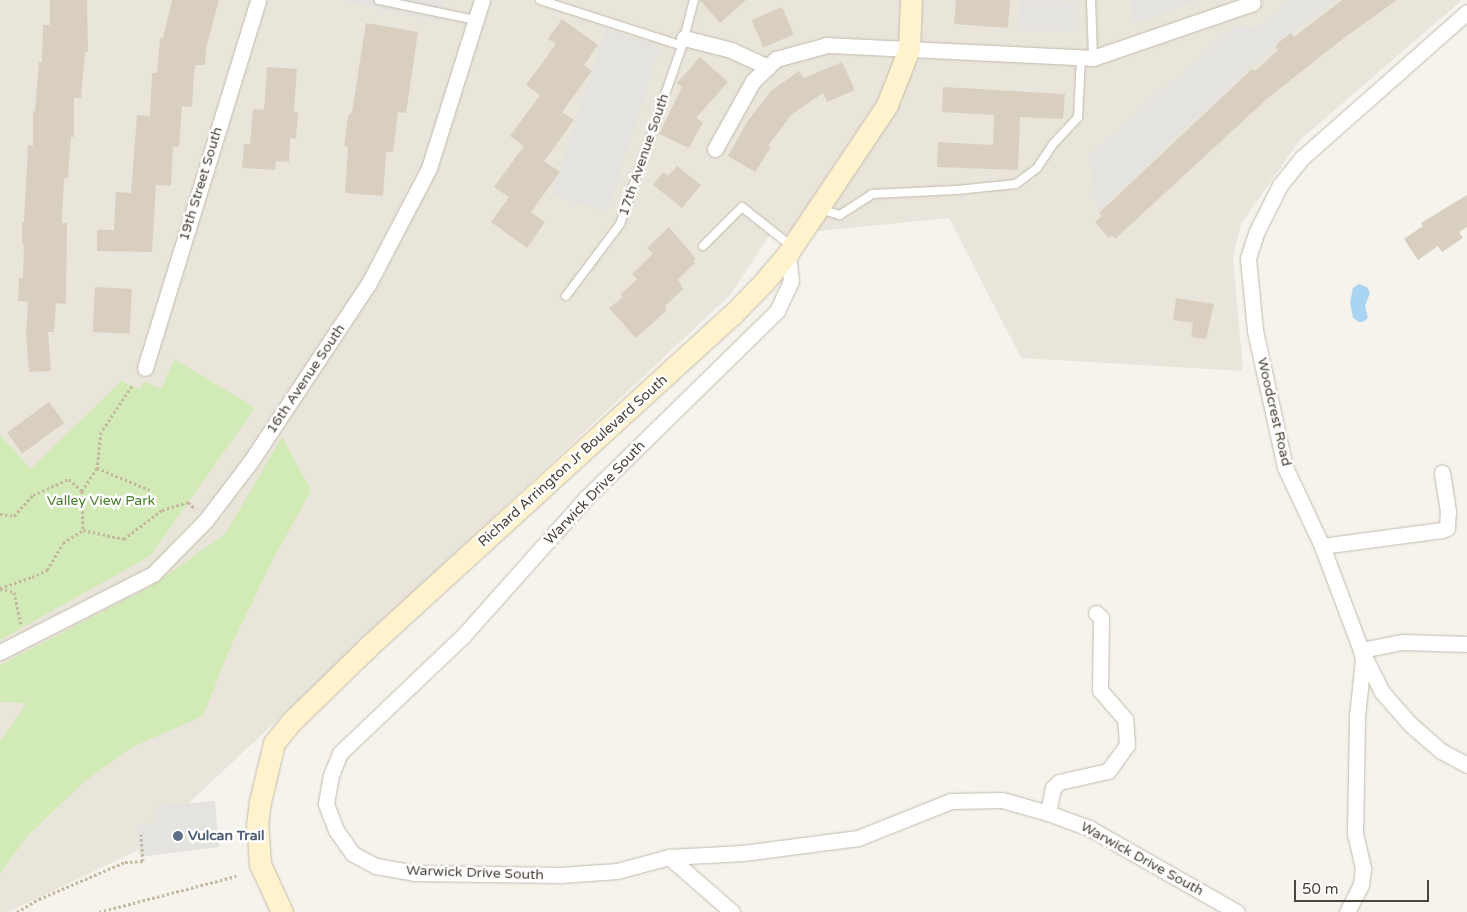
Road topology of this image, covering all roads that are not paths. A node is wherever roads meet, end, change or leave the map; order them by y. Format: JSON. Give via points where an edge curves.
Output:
{"nodes":[{"id":1,"x":258,"y":0,"type":"edge"},
{"id":2,"x":379,"y":0,"type":"edge"},
{"id":3,"x":482,"y":0,"type":"edge"},
{"id":4,"x":540,"y":0,"type":"edge"},
{"id":5,"x":694,"y":0,"type":"edge"},
{"id":6,"x":911,"y":0,"type":"edge"},
{"id":7,"x":1092,"y":0,"type":"edge"},
{"id":8,"x":1253,"y":3,"type":"dead end"},
{"id":9,"x":1467,"y":12,"type":"edge"},
{"id":10,"x":476,"y":20,"type":"junction"},
{"id":11,"x":683,"y":42,"type":"junction"},
{"id":12,"x":910,"y":49,"type":"junction"},
{"id":13,"x":1087,"y":57,"type":"junction"},
{"id":14,"x":768,"y":67,"type":"junction"},
{"id":15,"x":715,"y":149,"type":"dead end"},
{"id":16,"x":818,"y":208,"type":"junction"},
{"id":17,"x":703,"y":246,"type":"dead end"},
{"id":18,"x":790,"y":250,"type":"junction"},
{"id":19,"x":566,"y":296,"type":"dead end"},
{"id":20,"x":146,"y":368,"type":"dead end"},
{"id":21,"x":1442,"y":472,"type":"dead end"},
{"id":22,"x":1322,"y":546,"type":"junction"},
{"id":23,"x":1096,"y":613,"type":"dead end"},
{"id":24,"x":1467,"y":644,"type":"edge"},
{"id":25,"x":1362,"y":650,"type":"junction"},
{"id":26,"x":0,"y":652,"type":"edge"},
{"id":27,"x":1467,"y":766,"type":"edge"},
{"id":28,"x":1048,"y":813,"type":"junction"},
{"id":29,"x":669,"y":857,"type":"junction"},
{"id":30,"x":282,"y":912,"type":"edge"},
{"id":31,"x":732,"y":912,"type":"edge"},
{"id":32,"x":1236,"y":912,"type":"edge"},
{"id":33,"x":1347,"y":912,"type":"edge"}],
"edges":[{"from":1,"to":20,"type":"street","name":"19th Street South"},
{"from":2,"to":10,"type":"lane"},
{"from":3,"to":10,"type":"street","name":"16th Avenue South"},
{"from":4,"to":11,"type":"lane"},
{"from":5,"to":11,"type":"lane","name":"17th Avenue South"},
{"from":6,"to":12,"type":"street","name":"Richard Arrington Jr Boulevard South"},
{"from":7,"to":13,"type":"lane"},
{"from":8,"to":13,"type":"street"},
{"from":9,"to":22,"type":"street","name":"Woodcrest Road","via":[[1302,158],[1280,185],[1256,232],[1248,258],[1255,330],[1286,467]]},
{"from":10,"to":26,"type":"street","name":"16th Avenue South","via":[[429,168],[369,283],[251,461],[206,520],[153,574]]},
{"from":11,"to":14,"type":"street","via":[[731,50]]},
{"from":11,"to":19,"type":"lane","name":"17th Avenue South","via":[[620,224]]},
{"from":12,"to":13,"type":"street"},
{"from":12,"to":14,"type":"street","via":[[827,45],[776,59]]},
{"from":12,"to":16,"type":"street","name":"Richard Arrington Jr Boulevard South","via":[[887,105]]},
{"from":13,"to":16,"type":"lane","via":[[1078,117],[1037,168],[1016,184],[872,194],[840,215]]},
{"from":14,"to":15,"type":"street","via":[[753,81]]},
{"from":16,"to":18,"type":"street","name":"Richard Arrington Jr Boulevard South"},
{"from":17,"to":18,"type":"lane","via":[[742,207]]},
{"from":18,"to":29,"type":"street","name":"Warwick Drive South","via":[[790,281],[777,311],[585,499],[464,635],[340,753],[331,775],[326,804],[336,830],[353,854],[376,866],[414,874],[561,875],[617,871]]},
{"from":18,"to":30,"type":"street","name":"Richard Arrington Jr Boulevard South","via":[[731,316],[369,646],[292,721],[274,744],[257,825],[260,864]]},
{"from":21,"to":22,"type":"street","via":[[1448,511],[1447,528]]},
{"from":22,"to":25,"type":"street","name":"Woodcrest Road"},
{"from":23,"to":28,"type":"street","via":[[1101,618],[1100,690],[1125,719],[1127,745],[1108,771],[1059,782],[1052,788]]},
{"from":24,"to":25,"type":"street","via":[[1402,642]]},
{"from":25,"to":27,"type":"street","via":[[1382,692],[1410,724],[1441,751]]},
{"from":25,"to":33,"type":"street","name":"Woodcrest Road","via":[[1355,834],[1363,868],[1361,886]]},
{"from":28,"to":29,"type":"street","name":"Warwick Drive South","via":[[1002,800],[951,801],[858,838],[743,853]]},
{"from":28,"to":32,"type":"street","name":"Warwick Drive South","via":[[1089,828]]},
{"from":29,"to":31,"type":"street"}]}
